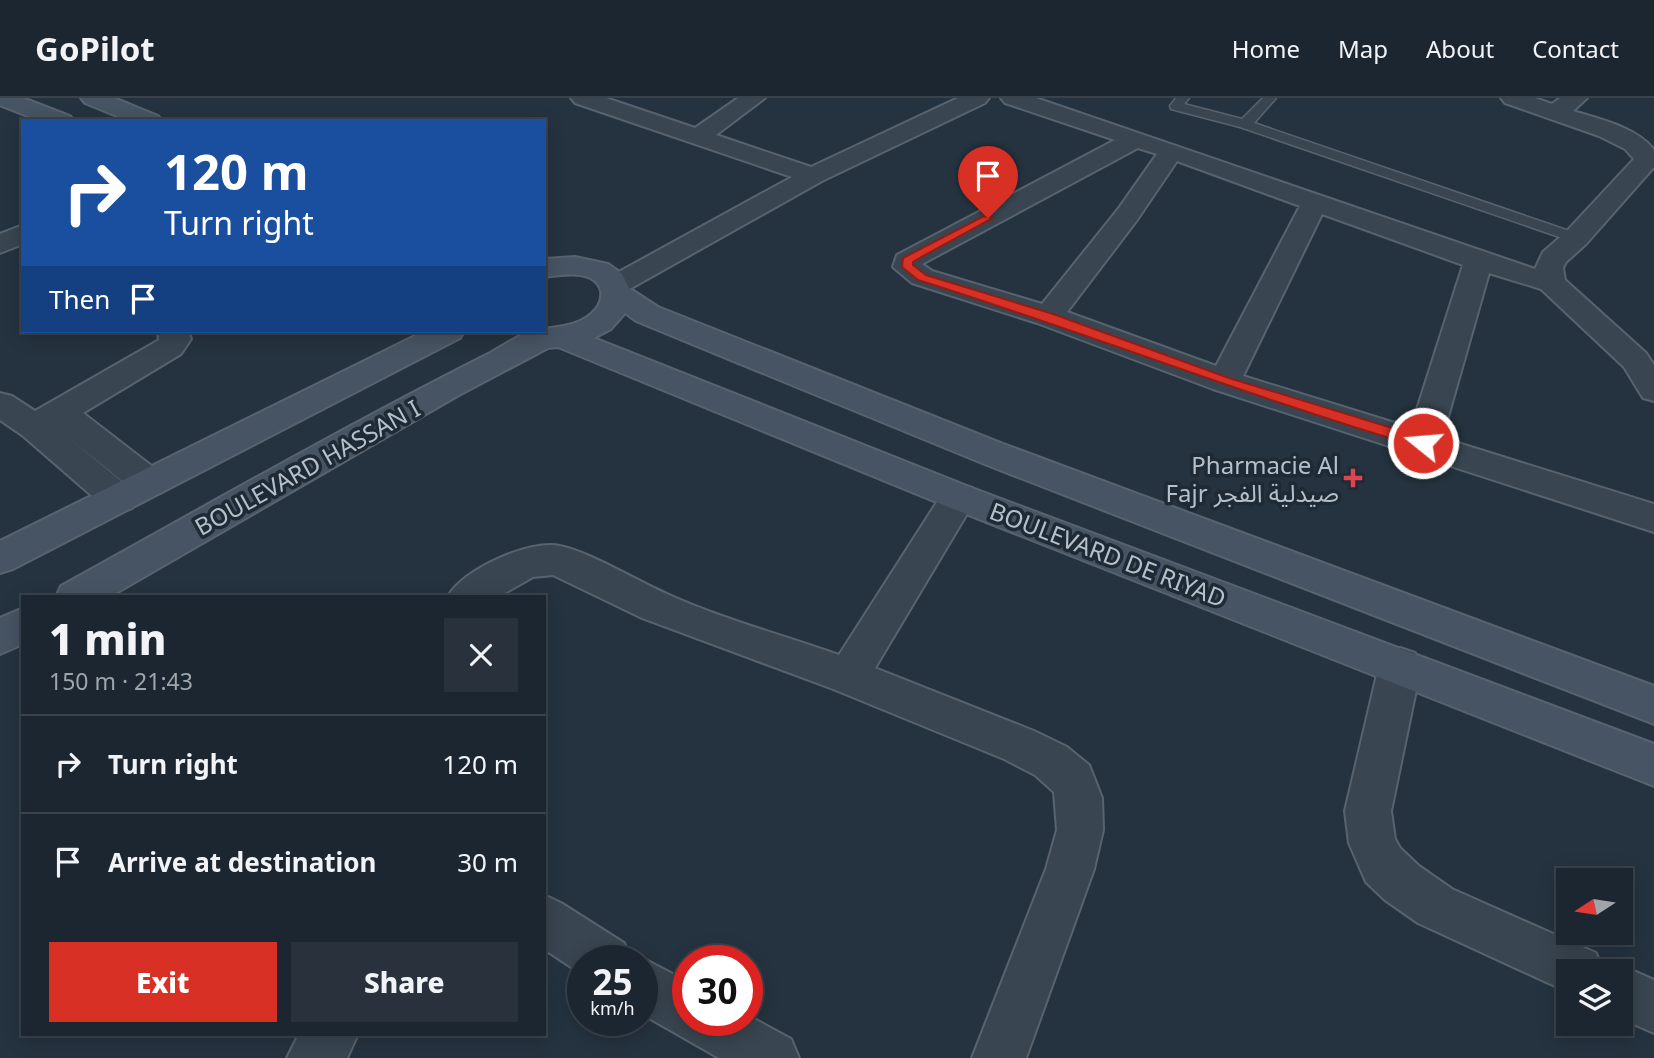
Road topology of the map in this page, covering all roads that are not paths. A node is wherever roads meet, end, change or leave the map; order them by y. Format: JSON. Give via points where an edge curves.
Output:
{"nodes":[{"id":1,"x":1,"y":98,"type":"edge"},
{"id":2,"x":93,"y":98,"type":"edge"},
{"id":3,"x":583,"y":98,"type":"edge"},
{"id":4,"x":752,"y":98,"type":"edge"},
{"id":5,"x":977,"y":98,"type":"edge"},
{"id":6,"x":1013,"y":98,"type":"edge"},
{"id":7,"x":1183,"y":98,"type":"edge"},
{"id":8,"x":1270,"y":98,"type":"edge"},
{"id":9,"x":1513,"y":98,"type":"edge"},
{"id":10,"x":1565,"y":106,"type":"edge"},
{"id":11,"x":57,"y":119,"type":"edge"},
{"id":12,"x":145,"y":119,"type":"edge"},
{"id":13,"x":1245,"y":124,"type":"junction"},
{"id":14,"x":698,"y":137,"type":"junction"},
{"id":15,"x":1136,"y":139,"type":"junction"},
{"id":16,"x":1172,"y":151,"type":"junction"},
{"id":17,"x":1105,"y":157,"type":"junction"},
{"id":18,"x":813,"y":176,"type":"junction"},
{"id":19,"x":1154,"y":177,"type":"junction"},
{"id":20,"x":1315,"y":202,"type":"junction"},
{"id":21,"x":21,"y":234,"type":"edge"},
{"id":22,"x":1576,"y":238,"type":"junction"},
{"id":23,"x":0,"y":245,"type":"edge"},
{"id":24,"x":1478,"y":261,"type":"junction"},
{"id":25,"x":550,"y":264,"type":"edge"},
{"id":26,"x":1551,"y":283,"type":"junction"},
{"id":27,"x":617,"y":290,"type":"junction"},
{"id":28,"x":1048,"y":316,"type":"junction"},
{"id":29,"x":174,"y":333,"type":"edge"},
{"id":30,"x":445,"y":333,"type":"edge"},
{"id":31,"x":538,"y":336,"type":"edge"},
{"id":32,"x":1224,"y":381,"type":"junction"},
{"id":33,"x":1654,"y":390,"type":"edge"},
{"id":34,"x":0,"y":404,"type":"edge"},
{"id":35,"x":46,"y":419,"type":"junction"},
{"id":36,"x":1423,"y":443,"type":"junction"},
{"id":37,"x":134,"y":491,"type":"junction"},
{"id":38,"x":960,"y":497,"type":"junction"},
{"id":39,"x":1654,"y":518,"type":"edge"},
{"id":40,"x":0,"y":558,"type":"edge"},
{"id":41,"x":79,"y":595,"type":"edge"},
{"id":42,"x":470,"y":595,"type":"edge"},
{"id":43,"x":21,"y":626,"type":"edge"},
{"id":44,"x":0,"y":637,"type":"edge"},
{"id":45,"x":1399,"y":666,"type":"junction"},
{"id":46,"x":849,"y":676,"type":"junction"},
{"id":47,"x":1654,"y":705,"type":"edge"},
{"id":48,"x":1654,"y":765,"type":"edge"},
{"id":49,"x":546,"y":921,"type":"edge"},
{"id":50,"x":582,"y":945,"type":"edge"},
{"id":51,"x":1556,"y":961,"type":"edge"},
{"id":52,"x":1633,"y":997,"type":"edge"},
{"id":53,"x":1654,"y":1007,"type":"edge"},
{"id":54,"x":330,"y":1036,"type":"edge"},
{"id":55,"x":314,"y":1058,"type":"edge"},
{"id":56,"x":999,"y":1058,"type":"edge"}],
"edges":[{"from":1,"to":11,"type":"main road"},
{"from":2,"to":12,"type":"main road"},
{"from":3,"to":14,"type":"street"},
{"from":4,"to":14,"type":"street"},
{"from":5,"to":18,"type":"street"},
{"from":6,"to":15,"type":"street"},
{"from":7,"to":13,"type":"lane","via":[[1176,106]]},
{"from":8,"to":13,"type":"lane"},
{"from":9,"to":10,"type":"street"},
{"from":10,"to":22,"type":"street","via":[[1635,143],[1647,160]]},
{"from":13,"to":22,"type":"lane"},
{"from":14,"to":18,"type":"street"},
{"from":15,"to":16,"type":"street"},
{"from":15,"to":17,"type":"street"},
{"from":16,"to":19,"type":"street"},
{"from":16,"to":20,"type":"street"},
{"from":17,"to":19,"type":"street"},
{"from":17,"to":28,"type":"street","via":[[907,261],[922,277]]},
{"from":18,"to":27,"type":"street"},
{"from":19,"to":28,"type":"street"},
{"from":20,"to":24,"type":"street"},
{"from":20,"to":32,"type":"street"},
{"from":21,"to":23,"type":"street"},
{"from":22,"to":26,"type":"street","via":[[1553,258]]},
{"from":24,"to":26,"type":"street"},
{"from":24,"to":36,"type":"street"},
{"from":25,"to":27,"type":"main road","via":[[590,267],[610,277]]},
{"from":26,"to":33,"type":"street","via":[[1635,360]]},
{"from":27,"to":31,"type":"main road","name":"BOULEVARD HASSAN I","via":[[616,305],[597,325]]},
{"from":27,"to":47,"type":"main road","via":[[647,313],[994,454]]},
{"from":28,"to":32,"type":"street"},
{"from":29,"to":35,"type":"street","via":[[176,339],[170,347]]},
{"from":30,"to":37,"type":"main road"},
{"from":31,"to":38,"type":"main road","name":"BOULEVARD DE RIYAD"},
{"from":31,"to":41,"type":"main road","name":"BOULEVARD HASSAN I"},
{"from":32,"to":36,"type":"street"},
{"from":34,"to":35,"type":"street"},
{"from":35,"to":37,"type":"street"},
{"from":36,"to":39,"type":"street"},
{"from":37,"to":40,"type":"main road"},
{"from":38,"to":45,"type":"main road","name":"BOULEVARD DE RIYAD"},
{"from":38,"to":46,"type":"street"},
{"from":42,"to":46,"type":"street","via":[[510,570],[542,559],[558,560],[656,607]]},
{"from":43,"to":44,"type":"main road"},
{"from":45,"to":48,"type":"main road","name":"BOULEVARD DE RIYAD"},
{"from":45,"to":51,"type":"street","via":[[1368,811],[1372,843],[1383,866],[1435,906]]},
{"from":46,"to":56,"type":"street","via":[[1019,745],[1051,761],[1073,780],[1080,830],[1070,869]]},
{"from":49,"to":50,"type":"street"},
{"from":52,"to":53,"type":"street"},
{"from":54,"to":55,"type":"street"}]}
